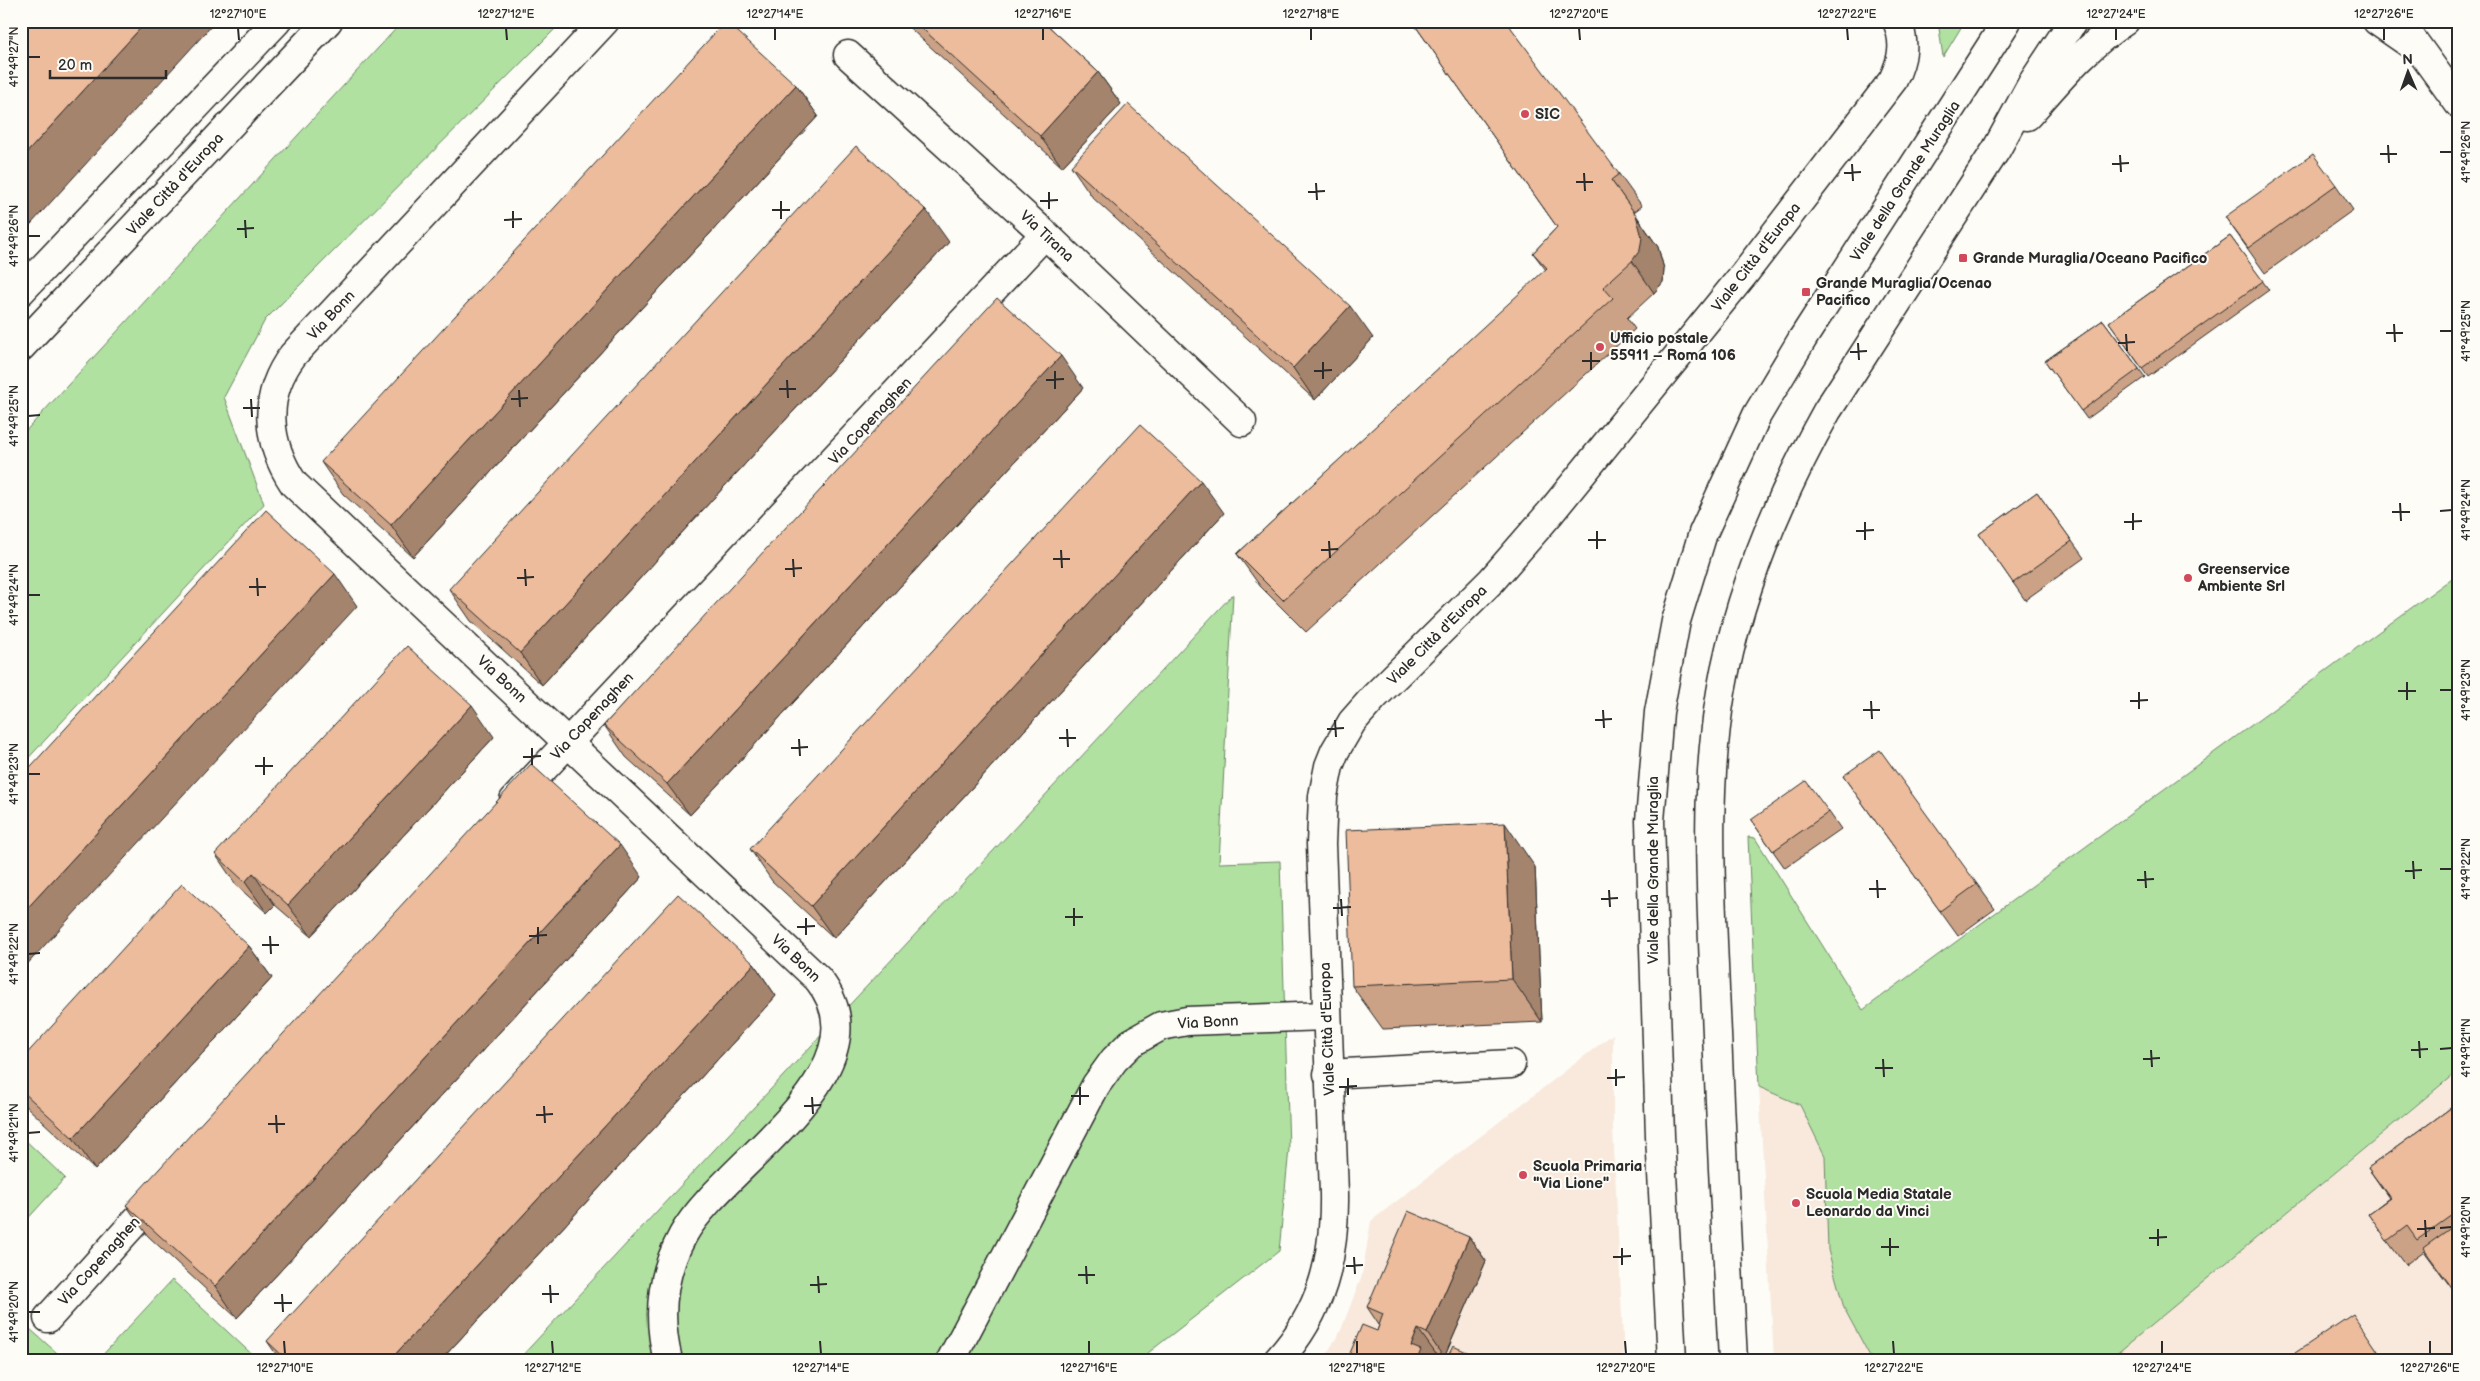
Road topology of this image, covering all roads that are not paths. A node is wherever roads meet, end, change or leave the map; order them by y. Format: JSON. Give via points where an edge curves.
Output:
{"nodes":[{"id":1,"x":277,"y":21,"type":"edge"},
{"id":2,"x":328,"y":21,"type":"edge"},
{"id":3,"x":605,"y":21,"type":"edge"},
{"id":4,"x":1897,"y":21,"type":"edge"},
{"id":5,"x":2007,"y":21,"type":"edge"},
{"id":6,"x":2073,"y":21,"type":"edge"},
{"id":7,"x":2125,"y":21,"type":"edge"},
{"id":8,"x":2376,"y":21,"type":"edge"},
{"id":9,"x":2399,"y":21,"type":"edge"},
{"id":10,"x":2418,"y":21,"type":"edge"},
{"id":11,"x":2422,"y":53,"type":"junction"},
{"id":12,"x":848,"y":55,"type":"dead end"},
{"id":13,"x":2459,"y":104,"type":"edge"},
{"id":14,"x":176,"y":130,"type":"junction"},
{"id":15,"x":1996,"y":150,"type":"junction"},
{"id":16,"x":203,"y":154,"type":"junction"},
{"id":17,"x":1046,"y":234,"type":"junction"},
{"id":18,"x":21,"y":291,"type":"edge"},
{"id":19,"x":21,"y":347,"type":"edge"},
{"id":20,"x":1242,"y":422,"type":"dead end"},
{"id":21,"x":568,"y":741,"type":"junction"},
{"id":22,"x":495,"y":822,"type":"edge"},
{"id":23,"x":1326,"y":1016,"type":"junction"},
{"id":24,"x":1511,"y":1064,"type":"dead end"},
{"id":25,"x":1328,"y":1074,"type":"junction"},
{"id":26,"x":175,"y":1177,"type":"edge"},
{"id":27,"x":48,"y":1318,"type":"dead end"},
{"id":28,"x":668,"y":1360,"type":"edge"},
{"id":29,"x":951,"y":1360,"type":"edge"},
{"id":30,"x":1278,"y":1360,"type":"edge"},
{"id":31,"x":1672,"y":1360,"type":"edge"},
{"id":32,"x":1733,"y":1360,"type":"edge"}],
"edges":[{"from":1,"to":14,"type":"street"},
{"from":2,"to":16,"type":"street","name":"Viale Città d'Europa"},
{"from":3,"to":21,"type":"street","name":"Via Bonn","via":[[293,355],[277,382],[270,411],[275,448],[294,484]]},
{"from":4,"to":23,"type":"street","name":"Viale Città d'Europa","via":[[1904,44],[1893,80],[1744,274],[1517,553],[1360,711],[1344,734],[1329,766],[1323,803],[1321,844]]},
{"from":5,"to":31,"type":"street","name":"Viale della Grande Muraglia","via":[[1757,415],[1703,534],[1678,614],[1659,712],[1650,821],[1660,1136]]},
{"from":6,"to":15,"type":"street","via":[[2033,82]]},
{"from":7,"to":15,"type":"street","via":[[2078,58]]},
{"from":8,"to":11,"type":"street"},
{"from":9,"to":11,"type":"street"},
{"from":10,"to":11,"type":"street"},
{"from":11,"to":13,"type":"street"},
{"from":12,"to":17,"type":"street","name":"Via Tirana"},
{"from":14,"to":16,"type":"street"},
{"from":14,"to":18,"type":"street"},
{"from":15,"to":32,"type":"street","via":[[1804,452],[1756,561],[1729,655],[1717,716],[1709,836]]},
{"from":16,"to":19,"type":"street","name":"Viale Città d'Europa"},
{"from":17,"to":20,"type":"street","name":"Via Tirana"},
{"from":17,"to":21,"type":"street","name":"Via Copenaghen"},
{"from":21,"to":22,"type":"street","name":"Via Copenaghen"},
{"from":21,"to":28,"type":"street","name":"Via Bonn","via":[[818,979],[837,1015],[837,1042],[828,1067],[808,1096],[700,1213],[676,1248],[663,1296],[662,1322]]},
{"from":23,"to":25,"type":"street","name":"Viale Città d'Europa"},
{"from":23,"to":29,"type":"street","name":"Via Bonn","via":[[1187,1021],[1150,1030],[1131,1043],[1096,1084]]},
{"from":24,"to":25,"type":"street"},
{"from":25,"to":30,"type":"street","name":"Viale Città d'Europa","via":[[1334,1194],[1331,1251],[1310,1318]]},
{"from":26,"to":27,"type":"street","name":"Via Copenaghen"}]}
